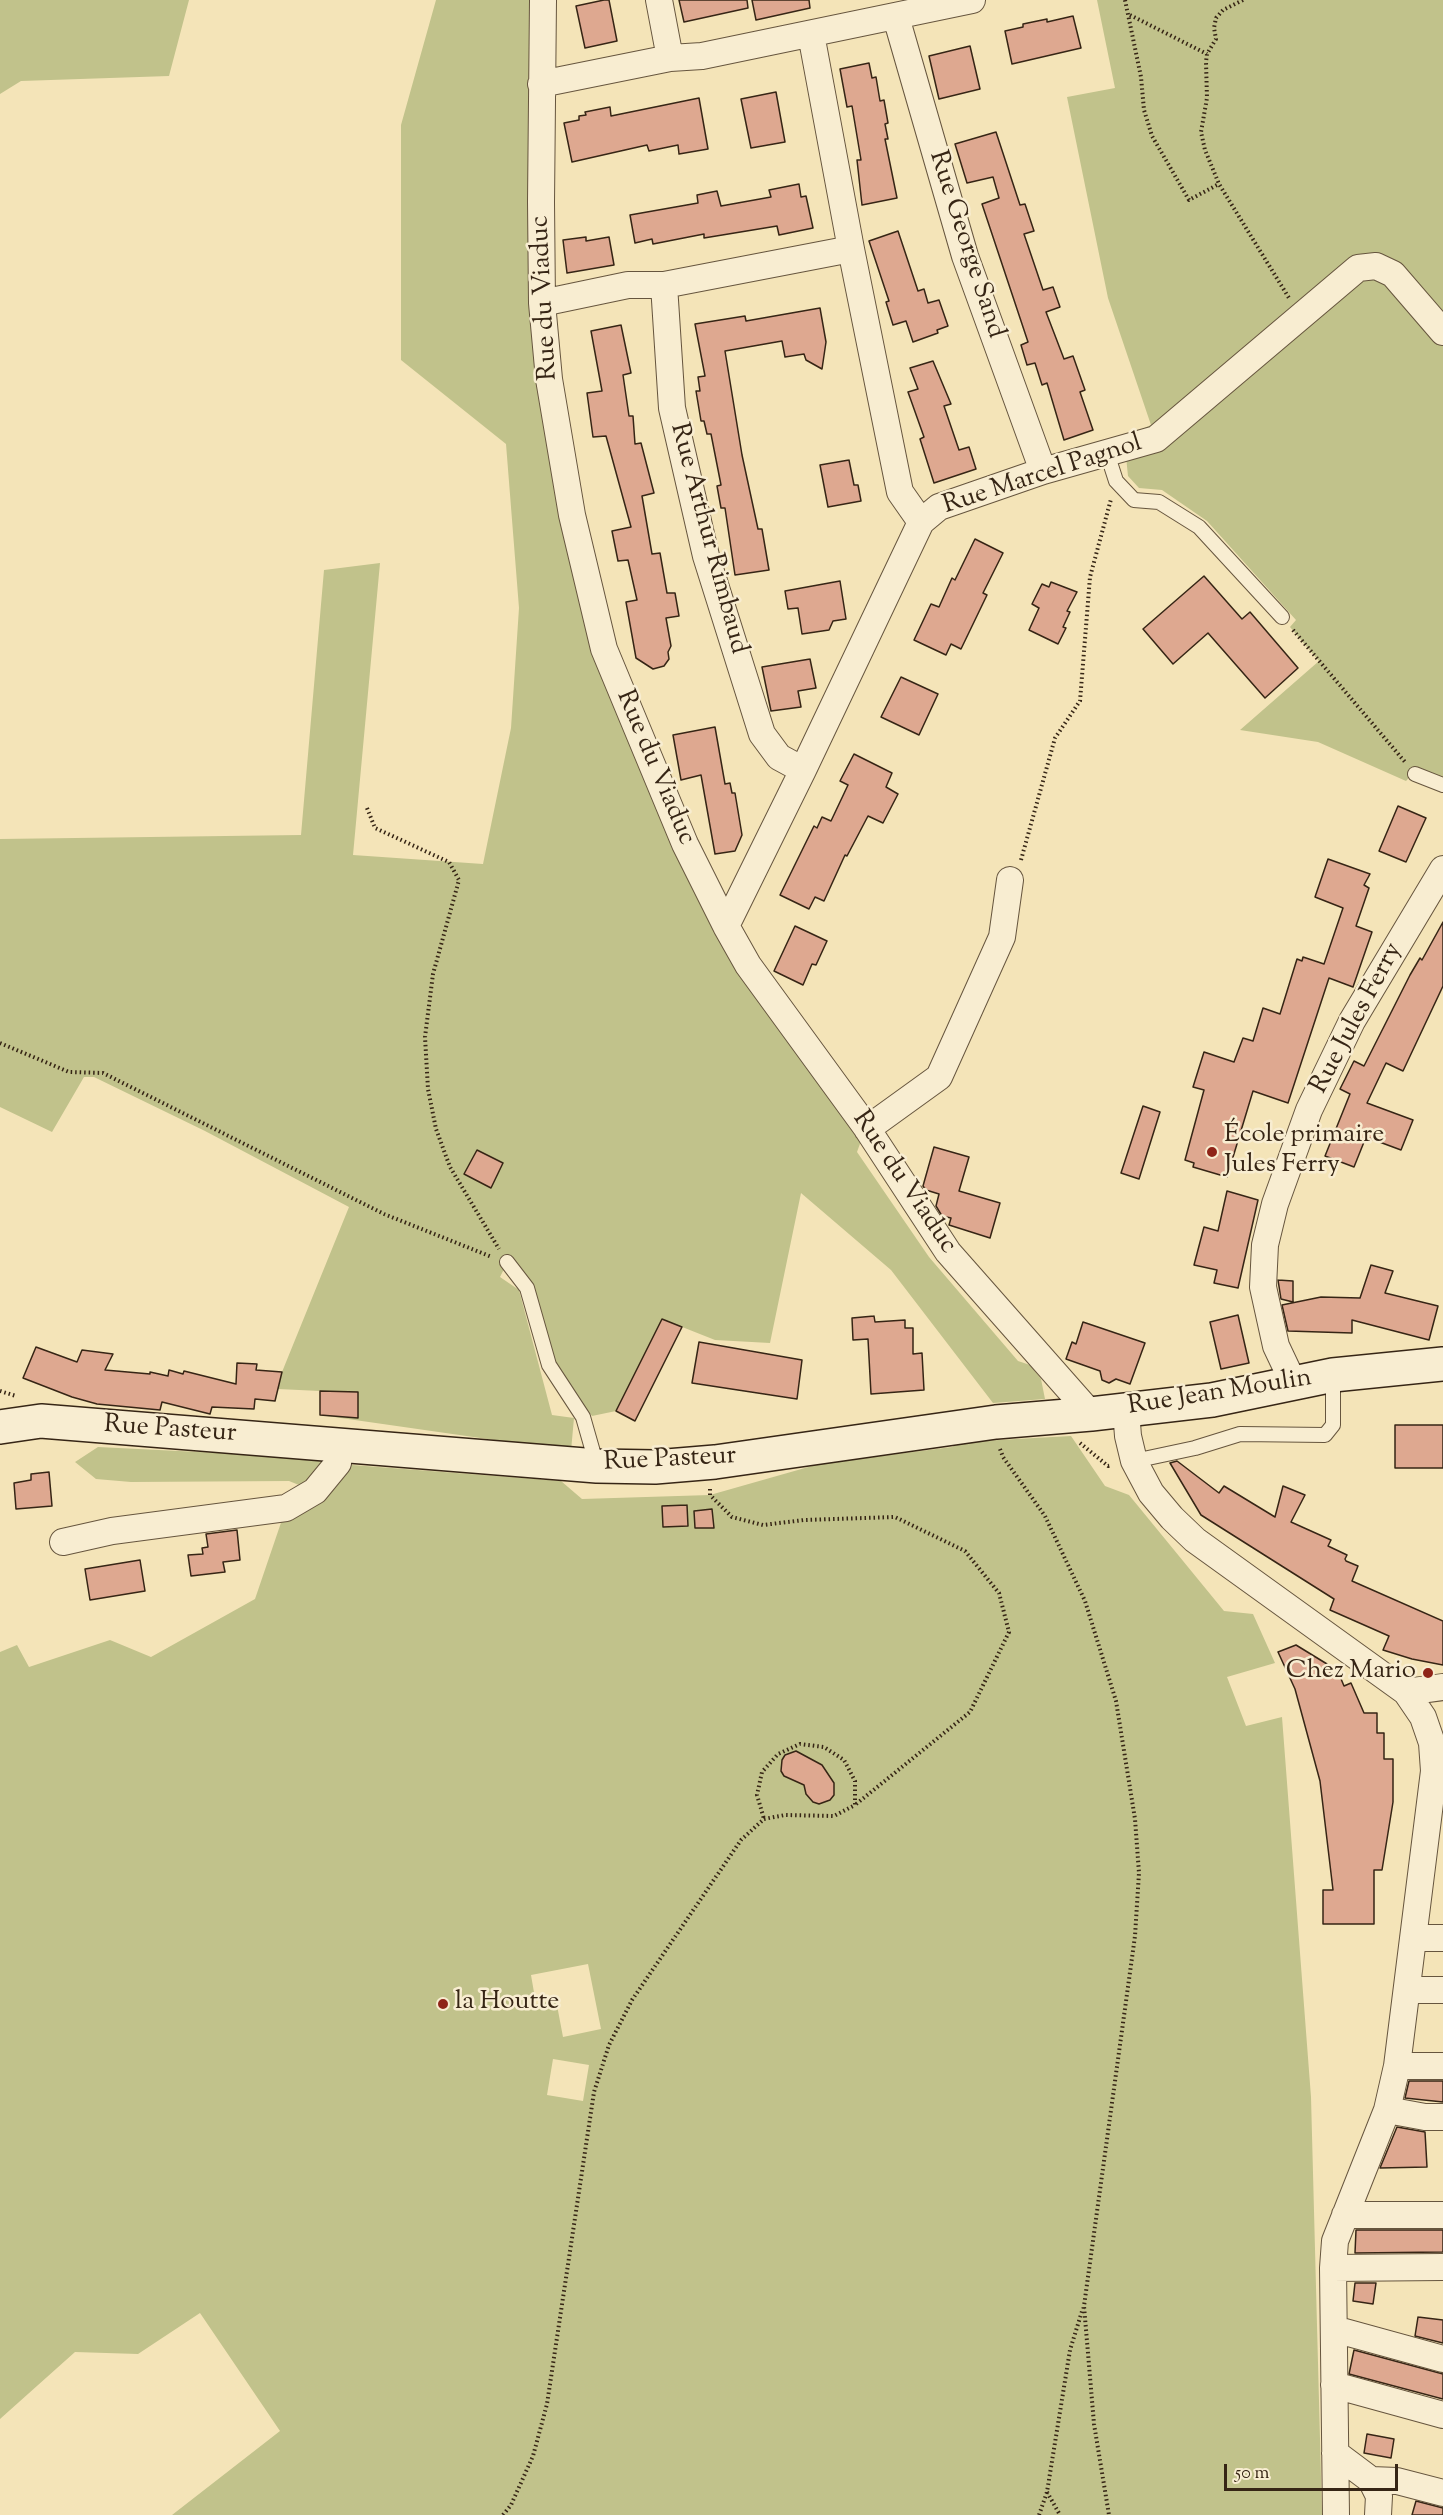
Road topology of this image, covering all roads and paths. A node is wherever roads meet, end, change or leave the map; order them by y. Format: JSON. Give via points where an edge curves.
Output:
{"nodes":[{"id":1,"x":543,"y":0,"type":"edge"},
{"id":2,"x":659,"y":0,"type":"edge"},
{"id":3,"x":972,"y":0,"type":"edge"},
{"id":4,"x":1125,"y":0,"type":"edge"},
{"id":5,"x":1244,"y":0,"type":"edge"},
{"id":6,"x":1129,"y":14,"type":"junction"},
{"id":7,"x":896,"y":17,"type":"junction"},
{"id":8,"x":811,"y":34,"type":"junction"},
{"id":9,"x":1207,"y":54,"type":"junction"},
{"id":10,"x":670,"y":58,"type":"junction"},
{"id":11,"x":541,"y":84,"type":"junction"},
{"id":12,"x":1219,"y":184,"type":"junction"},
{"id":13,"x":851,"y":249,"type":"junction"},
{"id":14,"x":664,"y":285,"type":"junction"},
{"id":15,"x":542,"y":303,"type":"junction"},
{"id":16,"x":1303,"y":314,"type":"junction"},
{"id":17,"x":1443,"y":332,"type":"edge"},
{"id":18,"x":1107,"y":453,"type":"junction"},
{"id":19,"x":1042,"y":471,"type":"junction"},
{"id":20,"x":1116,"y":481,"type":"junction"},
{"id":21,"x":921,"y":522,"type":"junction"},
{"id":22,"x":1281,"y":617,"type":"joint"},
{"id":23,"x":803,"y":770,"type":"junction"},
{"id":24,"x":1415,"y":774,"type":"joint"},
{"id":25,"x":1443,"y":785,"type":"edge"},
{"id":26,"x":367,"y":808,"type":"dead end"},
{"id":27,"x":1443,"y":869,"type":"edge"},
{"id":28,"x":1010,"y":879,"type":"joint"},
{"id":29,"x":726,"y":926,"type":"junction"},
{"id":30,"x":0,"y":1043,"type":"edge"},
{"id":31,"x":867,"y":1129,"type":"junction"},
{"id":32,"x":507,"y":1262,"type":"junction"},
{"id":33,"x":1443,"y":1364,"type":"edge"},
{"id":34,"x":1333,"y":1375,"type":"junction"},
{"id":35,"x":1293,"y":1382,"type":"junction"},
{"id":36,"x":1126,"y":1410,"type":"junction"},
{"id":37,"x":1091,"y":1414,"type":"junction"},
{"id":38,"x":4,"y":1422,"type":"edge"},
{"id":39,"x":996,"y":1422,"type":"junction"},
{"id":40,"x":341,"y":1444,"type":"junction"},
{"id":41,"x":1134,"y":1461,"type":"junction"},
{"id":42,"x":597,"y":1466,"type":"junction"},
{"id":43,"x":709,"y":1479,"type":"dead end"},
{"id":44,"x":63,"y":1542,"type":"dead end"},
{"id":45,"x":1443,"y":1687,"type":"edge"},
{"id":46,"x":1406,"y":1692,"type":"junction"},
{"id":47,"x":1439,"y":1774,"type":"edge"},
{"id":48,"x":855,"y":1806,"type":"junction"},
{"id":49,"x":764,"y":1819,"type":"junction"},
{"id":50,"x":1413,"y":1938,"type":"junction"},
{"id":51,"x":1443,"y":1938,"type":"edge"},
{"id":52,"x":1407,"y":1990,"type":"junction"},
{"id":53,"x":1443,"y":1990,"type":"edge"},
{"id":54,"x":1397,"y":2066,"type":"junction"},
{"id":55,"x":1443,"y":2066,"type":"edge"},
{"id":56,"x":1387,"y":2110,"type":"junction"},
{"id":57,"x":1443,"y":2117,"type":"edge"},
{"id":58,"x":1345,"y":2215,"type":"junction"},
{"id":59,"x":1443,"y":2215,"type":"edge"},
{"id":60,"x":1443,"y":2267,"type":"edge"},
{"id":61,"x":1333,"y":2268,"type":"junction"},
{"id":62,"x":1083,"y":2306,"type":"junction"},
{"id":63,"x":1334,"y":2329,"type":"junction"},
{"id":64,"x":1443,"y":2359,"type":"edge"},
{"id":65,"x":1334,"y":2385,"type":"junction"},
{"id":66,"x":1443,"y":2415,"type":"edge"},
{"id":67,"x":1335,"y":2453,"type":"junction"},
{"id":68,"x":1371,"y":2480,"type":"junction"},
{"id":69,"x":1047,"y":2492,"type":"junction"},
{"id":70,"x":1443,"y":2493,"type":"edge"},
{"id":71,"x":502,"y":2515,"type":"edge"},
{"id":72,"x":1039,"y":2515,"type":"edge"},
{"id":73,"x":1060,"y":2515,"type":"edge"},
{"id":74,"x":1109,"y":2515,"type":"edge"},
{"id":75,"x":1336,"y":2515,"type":"edge"},
{"id":76,"x":1378,"y":2515,"type":"edge"}],
"edges":[{"from":1,"to":11,"type":"street","name":"Rue du Viaduc"},
{"from":2,"to":10,"type":"street"},
{"from":3,"to":7,"type":"street"},
{"from":4,"to":6,"type":"path"},
{"from":5,"to":9,"type":"path","via":[[1216,18],[1216,39]]},
{"from":6,"to":9,"type":"path"},
{"from":6,"to":12,"type":"path","via":[[1144,110],[1152,136],[1189,200]]},
{"from":7,"to":8,"type":"street"},
{"from":7,"to":19,"type":"street","name":"Rue George Sand","via":[[964,255]]},
{"from":8,"to":10,"type":"street","via":[[702,56]]},
{"from":8,"to":13,"type":"street"},
{"from":9,"to":12,"type":"path","via":[[1207,98],[1201,132]]},
{"from":10,"to":11,"type":"street"},
{"from":11,"to":15,"type":"street","name":"Rue du Viaduc"},
{"from":12,"to":16,"type":"path","via":[[1287,296]]},
{"from":13,"to":14,"type":"street"},
{"from":13,"to":21,"type":"street","via":[[900,492]]},
{"from":14,"to":15,"type":"street","via":[[628,285]]},
{"from":14,"to":23,"type":"street","name":"Rue Arthur Rimbaud","via":[[672,408],[706,556],[762,734],[779,757]]},
{"from":15,"to":29,"type":"street","name":"Rue du Viaduc","via":[[549,379],[572,515],[604,649],[685,844]]},
{"from":16,"to":17,"type":"street","name":"Rue Marcel Pagnol","via":[[1358,268],[1376,266],[1393,274]]},
{"from":16,"to":18,"type":"street","name":"Rue Marcel Pagnol","via":[[1156,439]]},
{"from":18,"to":19,"type":"street","name":"Rue Marcel Pagnol"},
{"from":18,"to":20,"type":"lane"},
{"from":19,"to":21,"type":"street","name":"Rue Marcel Pagnol","via":[[939,507]]},
{"from":20,"to":22,"type":"lane","via":[[1134,500],[1159,502],[1199,527]]},
{"from":20,"to":28,"type":"path","via":[[1090,577],[1080,701],[1055,738],[1023,857]]},
{"from":21,"to":23,"type":"street","name":"Rue Marcel Pagnol"},
{"from":22,"to":24,"type":"path"},
{"from":23,"to":29,"type":"street","name":"Rue Marcel Pagnol"},
{"from":24,"to":25,"type":"lane"},
{"from":26,"to":32,"type":"path","via":[[375,828],[449,862],[459,880],[434,974],[425,1036],[428,1089],[436,1129],[450,1167]]},
{"from":27,"to":35,"type":"street","name":"Rue Jules Ferry","via":[[1352,1021],[1309,1110],[1275,1204],[1265,1245],[1263,1287],[1276,1346]]},
{"from":28,"to":31,"type":"street","via":[[1002,937],[939,1077]]},
{"from":29,"to":31,"type":"street","name":"Rue du Viaduc","via":[[748,965]]},
{"from":30,"to":32,"type":"path","via":[[69,1072],[103,1073],[384,1214]]},
{"from":31,"to":37,"type":"street","name":"Rue du Viaduc","via":[[948,1252]]},
{"from":32,"to":42,"type":"lane","via":[[527,1288],[549,1365],[583,1417]]},
{"from":33,"to":34,"type":"main road","name":"Rue Jean Moulin"},
{"from":34,"to":35,"type":"main road","name":"Rue Jean Moulin"},
{"from":34,"to":41,"type":"lane","via":[[1333,1425],[1325,1435],[1240,1434]]},
{"from":35,"to":36,"type":"main road","name":"Rue Jean Moulin","via":[[1212,1400]]},
{"from":36,"to":37,"type":"main road","name":"Rue Jean Moulin"},
{"from":36,"to":41,"type":"street"},
{"from":37,"to":39,"type":"main road","name":"Rue Jean Moulin"},
{"from":38,"to":40,"type":"main road","name":"Rue Pasteur","via":[[41,1421]]},
{"from":39,"to":42,"type":"main road","name":"Rue Pasteur","via":[[715,1462]]},
{"from":39,"to":62,"type":"path","via":[[1003,1457],[1045,1516],[1085,1601],[1116,1701],[1135,1819],[1139,1873],[1135,1936]]},
{"from":40,"to":42,"type":"main road","name":"Rue Pasteur"},
{"from":40,"to":44,"type":"street","via":[[338,1464],[315,1491],[286,1508],[112,1531]]},
{"from":41,"to":46,"type":"street","via":[[1151,1493],[1195,1540]]},
{"from":43,"to":48,"type":"path","via":[[710,1495],[732,1517],[763,1525],[894,1517],[965,1551],[999,1593],[1009,1632],[970,1712]]},
{"from":45,"to":46,"type":"street"},
{"from":46,"to":47,"type":"street","via":[[1423,1717]]},
{"from":47,"to":50,"type":"street"},
{"from":48,"to":49,"type":"path","via":[[834,1816],[785,1815]]},
{"from":48,"to":49,"type":"path","via":[[855,1781],[844,1760],[824,1747],[800,1744],[778,1754],[762,1772],[757,1796]]},
{"from":49,"to":71,"type":"path","via":[[741,1840],[632,2000],[609,2045],[594,2092],[547,2404],[533,2456],[511,2505]]},
{"from":50,"to":51,"type":"street"},
{"from":50,"to":52,"type":"street"},
{"from":52,"to":53,"type":"street"},
{"from":52,"to":54,"type":"street"},
{"from":54,"to":55,"type":"street"},
{"from":54,"to":56,"type":"street"},
{"from":56,"to":57,"type":"street"},
{"from":56,"to":58,"type":"street"},
{"from":58,"to":59,"type":"street"},
{"from":58,"to":61,"type":"street","via":[[1335,2241]]},
{"from":60,"to":61,"type":"street"},
{"from":61,"to":63,"type":"street"},
{"from":62,"to":69,"type":"path","via":[[1070,2350]]},
{"from":62,"to":74,"type":"path","via":[[1094,2424]]},
{"from":63,"to":64,"type":"street"},
{"from":63,"to":65,"type":"street"},
{"from":65,"to":66,"type":"street"},
{"from":65,"to":67,"type":"street"},
{"from":67,"to":68,"type":"street"},
{"from":67,"to":75,"type":"street"},
{"from":68,"to":70,"type":"street","via":[[1397,2481]]},
{"from":68,"to":76,"type":"street","via":[[1379,2496]]},
{"from":69,"to":72,"type":"path"},
{"from":69,"to":73,"type":"path"}]}
